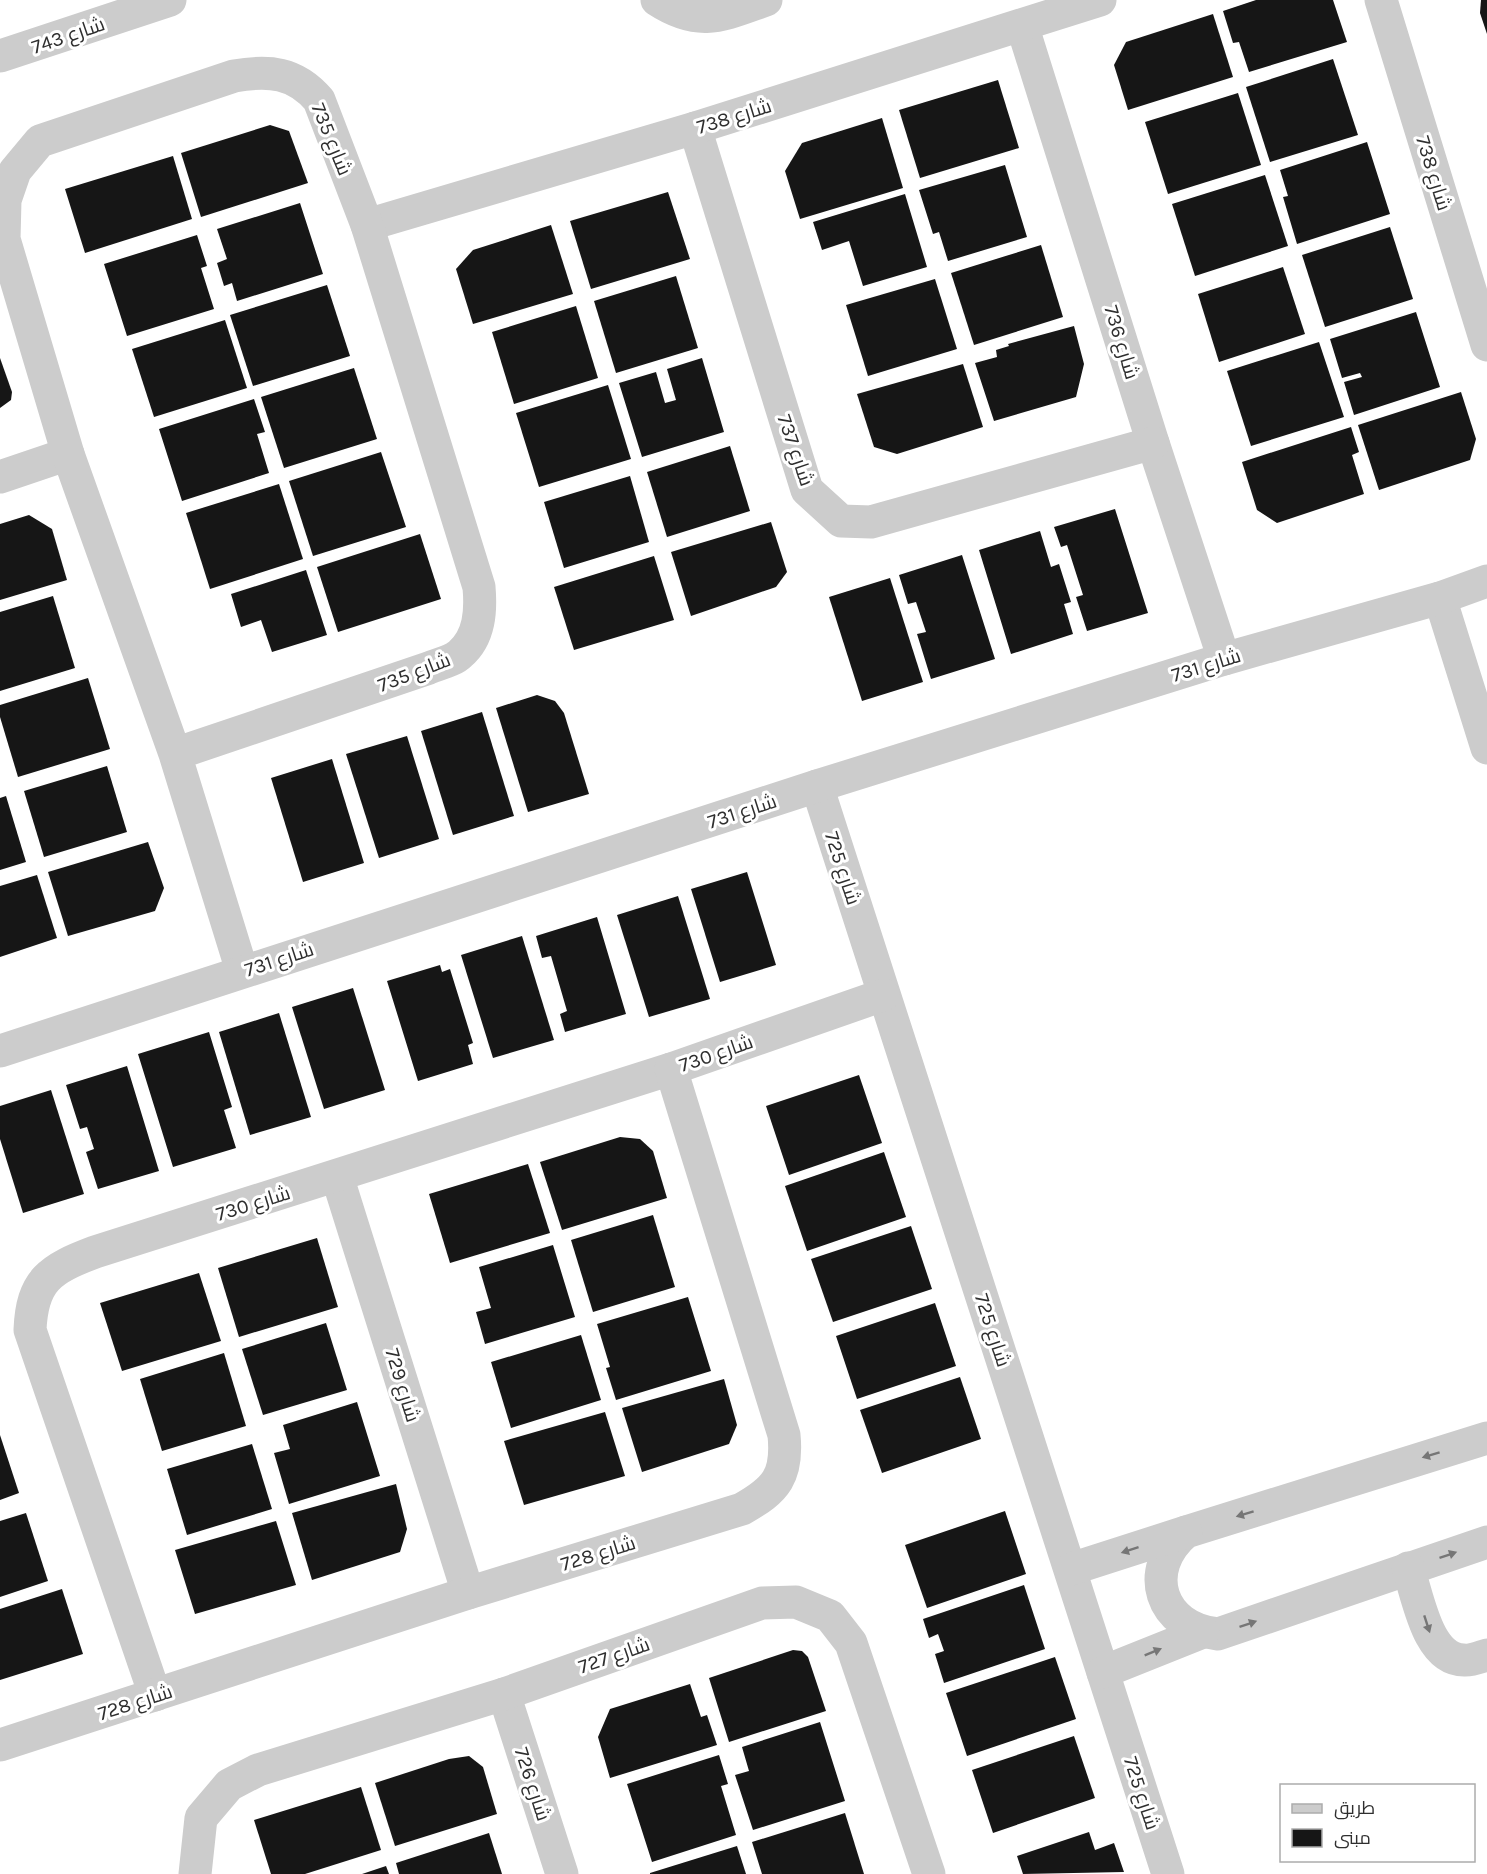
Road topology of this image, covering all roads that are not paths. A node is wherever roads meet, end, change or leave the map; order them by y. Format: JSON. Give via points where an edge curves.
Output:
{"nodes":[{"id":1,"x":170,"y":0,"type":"edge"},
{"id":2,"x":657,"y":0,"type":"edge"},
{"id":3,"x":766,"y":0,"type":"edge"},
{"id":4,"x":1100,"y":0,"type":"edge"},
{"id":5,"x":1381,"y":0,"type":"edge"},
{"id":6,"x":1022,"y":25,"type":"junction"},
{"id":7,"x":0,"y":56,"type":"edge"},
{"id":8,"x":695,"y":128,"type":"junction"},
{"id":9,"x":367,"y":225,"type":"junction"},
{"id":10,"x":1487,"y":345,"type":"edge"},
{"id":11,"x":1153,"y":442,"type":"junction"},
{"id":12,"x":68,"y":454,"type":"junction"},
{"id":13,"x":0,"y":477,"type":"edge"},
{"id":14,"x":1487,"y":580,"type":"edge"},
{"id":15,"x":1440,"y":598,"type":"junction"},
{"id":16,"x":1224,"y":659,"type":"junction"},
{"id":17,"x":1487,"y":748,"type":"edge"},
{"id":18,"x":174,"y":754,"type":"junction"},
{"id":19,"x":817,"y":786,"type":"junction"},
{"id":20,"x":242,"y":971,"type":"junction"},
{"id":21,"x":883,"y":995,"type":"junction"},
{"id":22,"x":0,"y":1051,"type":"edge"},
{"id":23,"x":671,"y":1069,"type":"junction"},
{"id":24,"x":337,"y":1176,"type":"junction"},
{"id":25,"x":1487,"y":1438,"type":"edge"},
{"id":26,"x":1186,"y":1532,"type":"junction"},
{"id":27,"x":1487,"y":1542,"type":"edge"},
{"id":28,"x":1408,"y":1568,"type":"junction"},
{"id":29,"x":1071,"y":1569,"type":"junction"},
{"id":30,"x":468,"y":1593,"type":"junction"},
{"id":31,"x":1203,"y":1632,"type":"junction"},
{"id":32,"x":1487,"y":1654,"type":"edge"},
{"id":33,"x":1103,"y":1672,"type":"junction"},
{"id":34,"x":504,"y":1694,"type":"junction"},
{"id":35,"x":155,"y":1695,"type":"junction"},
{"id":36,"x":0,"y":1745,"type":"edge"},
{"id":37,"x":195,"y":1874,"type":"edge"},
{"id":38,"x":562,"y":1874,"type":"edge"},
{"id":39,"x":929,"y":1874,"type":"edge"},
{"id":40,"x":1168,"y":1874,"type":"edge"}],
"edges":[{"from":1,"to":7,"type":"street","name":"شارع 743"},
{"from":2,"to":3,"type":"street","via":[[695,18],[719,17]]},
{"from":4,"to":6,"type":"street","name":"شارع 738"},
{"from":5,"to":10,"type":"street","name":"شارع 738"},
{"from":6,"to":8,"type":"street","name":"شارع 738"},
{"from":6,"to":11,"type":"street","name":"شارع 736"},
{"from":8,"to":9,"type":"street","name":"شارع 738"},
{"from":8,"to":11,"type":"street","name":"شارع 737","via":[[807,490],[841,521],[871,522]]},
{"from":9,"to":12,"type":"street","name":"شارع 735","via":[[319,100],[305,84],[281,75],[257,72],[234,76],[40,141],[15,171],[5,200],[4,239]]},
{"from":9,"to":18,"type":"street","name":"شارع 735","via":[[479,587],[478,627],[460,654],[429,668]]},
{"from":11,"to":16,"type":"street","name":"شارع 736"},
{"from":12,"to":13,"type":"street"},
{"from":12,"to":18,"type":"street","name":"شارع 735"},
{"from":14,"to":15,"type":"street","name":"شارع 731"},
{"from":15,"to":16,"type":"street","name":"شارع 731"},
{"from":15,"to":17,"type":"street"},
{"from":16,"to":19,"type":"street","name":"شارع 731"},
{"from":18,"to":20,"type":"street","name":"شارع 735"},
{"from":19,"to":20,"type":"street","name":"شارع 731"},
{"from":19,"to":21,"type":"street","name":"شارع 725"},
{"from":20,"to":22,"type":"street","name":"شارع 731"},
{"from":21,"to":23,"type":"street","name":"شارع 730"},
{"from":21,"to":29,"type":"street","name":"شارع 725"},
{"from":23,"to":24,"type":"street","name":"شارع 730"},
{"from":23,"to":30,"type":"street","name":"شارع 728","via":[[784,1436],[786,1457],[780,1479],[763,1497],[742,1509]]},
{"from":24,"to":30,"type":"street","name":"شارع 729"},
{"from":24,"to":35,"type":"street","name":"شارع 730","via":[[65,1264],[44,1280],[31,1305],[30,1330]]},
{"from":25,"to":26,"type":"street","one_way":true},
{"from":26,"to":29,"type":"street","one_way":true},
{"from":26,"to":31,"type":"street","via":[[1166,1556],[1161,1587],[1176,1616]]},
{"from":28,"to":27,"type":"street","one_way":true},
{"from":31,"to":28,"type":"street","one_way":true,"via":[[1218,1634]]},
{"from":28,"to":32,"type":"street","one_way":true,"via":[[1435,1645],[1453,1659],[1465,1661]]},
{"from":29,"to":33,"type":"street","name":"شارع 725"},
{"from":30,"to":35,"type":"street","name":"شارع 728"},
{"from":33,"to":31,"type":"street","one_way":true},
{"from":33,"to":40,"type":"street","name":"شارع 725"},
{"from":34,"to":37,"type":"street","name":"شارع 727","via":[[258,1770],[229,1785],[201,1818]]},
{"from":34,"to":38,"type":"street","name":"شارع 726"},
{"from":34,"to":39,"type":"street","name":"شارع 727","via":[[762,1603],[796,1602],[830,1616],[855,1653]]},
{"from":35,"to":36,"type":"street","name":"شارع 728"}]}
